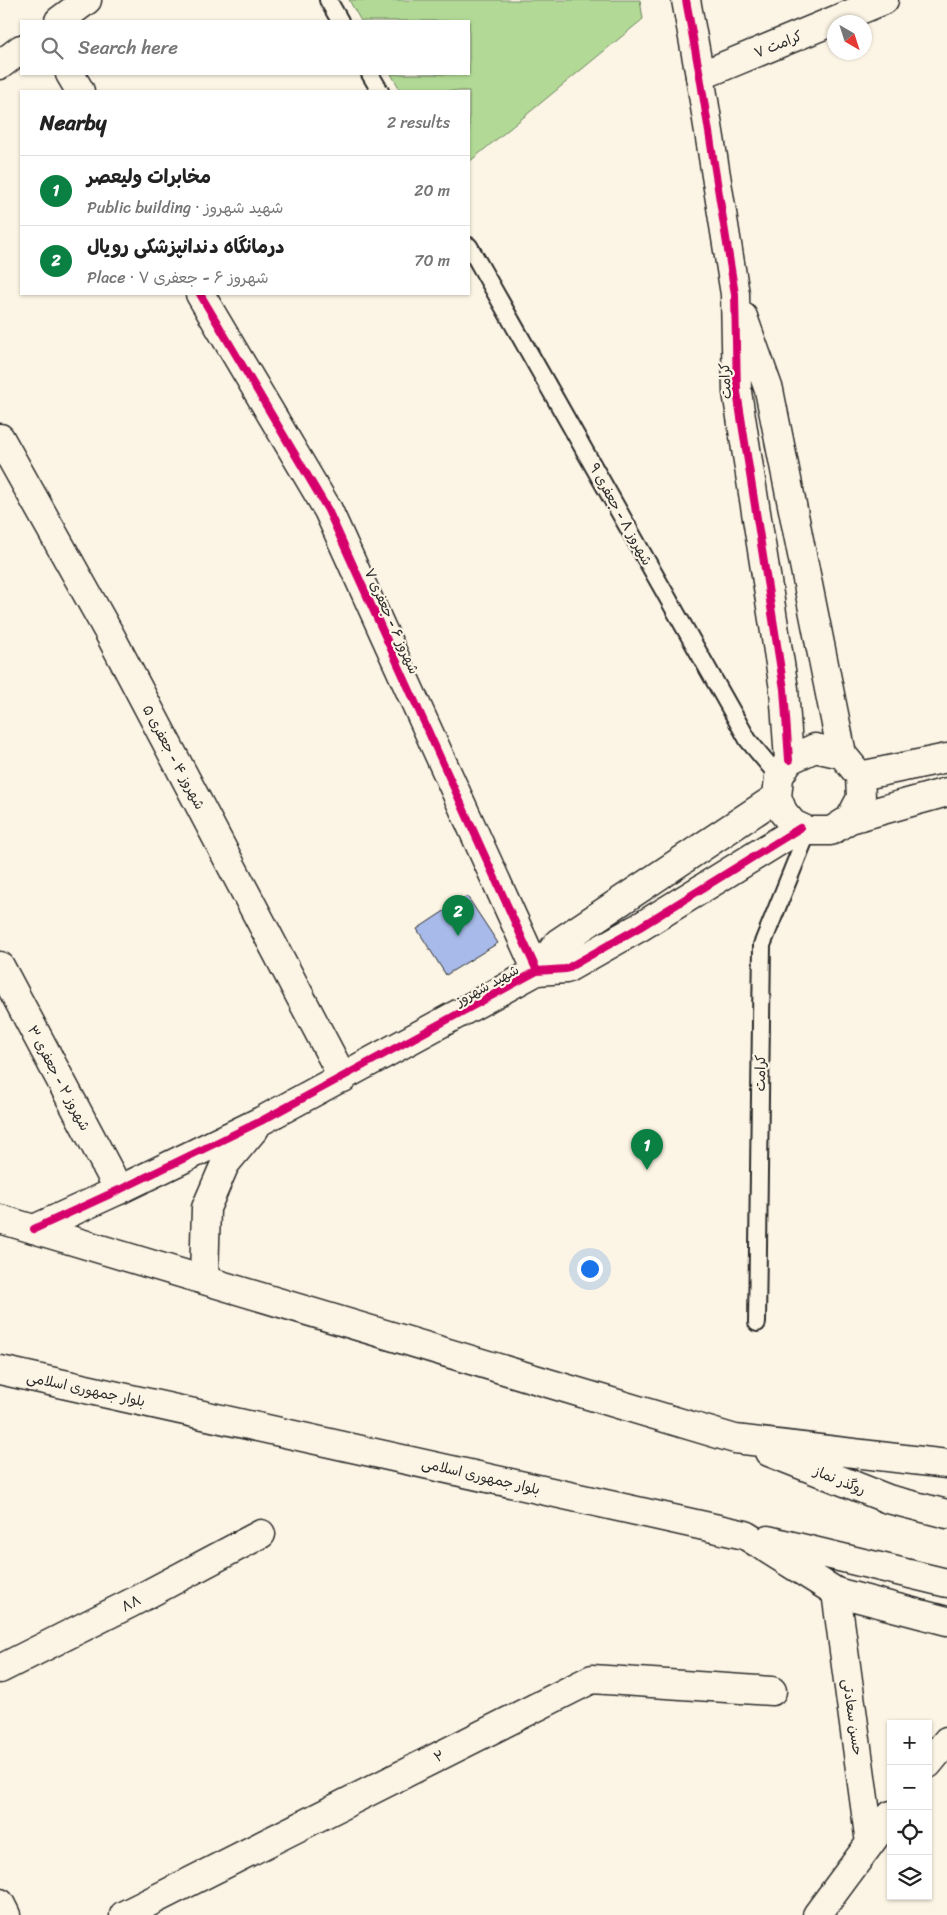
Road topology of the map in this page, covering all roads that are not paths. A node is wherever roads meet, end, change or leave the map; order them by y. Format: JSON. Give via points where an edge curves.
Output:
{"nodes":[{"id":1,"x":87,"y":0,"type":"edge"},
{"id":2,"x":328,"y":0,"type":"edge"},
{"id":3,"x":686,"y":0,"type":"edge"},
{"id":4,"x":884,"y":0,"type":"edge"},
{"id":5,"x":60,"y":20,"type":"edge"},
{"id":6,"x":339,"y":20,"type":"edge"},
{"id":7,"x":20,"y":50,"type":"edge"},
{"id":8,"x":0,"y":65,"type":"edge"},
{"id":9,"x":71,"y":75,"type":"edge"},
{"id":10,"x":371,"y":75,"type":"edge"},
{"id":11,"x":700,"y":76,"type":"junction"},
{"id":12,"x":79,"y":90,"type":"edge"},
{"id":13,"x":379,"y":90,"type":"edge"},
{"id":14,"x":470,"y":248,"type":"edge"},
{"id":15,"x":735,"y":294,"type":"junction"},
{"id":16,"x":201,"y":295,"type":"edge"},
{"id":17,"x":0,"y":438,"type":"edge"},
{"id":18,"x":842,"y":754,"type":"junction"},
{"id":19,"x":947,"y":758,"type":"edge"},
{"id":20,"x":860,"y":776,"type":"junction"},
{"id":21,"x":782,"y":778,"type":"junction"},
{"id":22,"x":947,"y":792,"type":"edge"},
{"id":23,"x":850,"y":819,"type":"junction"},
{"id":24,"x":804,"y":830,"type":"junction"},
{"id":25,"x":0,"y":966,"type":"edge"},
{"id":26,"x":537,"y":971,"type":"junction"},
{"id":27,"x":343,"y":1078,"type":"junction"},
{"id":28,"x":261,"y":1120,"type":"junction"},
{"id":29,"x":119,"y":1190,"type":"junction"},
{"id":30,"x":0,"y":1219,"type":"edge"},
{"id":31,"x":34,"y":1229,"type":"junction"},
{"id":32,"x":204,"y":1279,"type":"junction"},
{"id":33,"x":757,"y":1323,"type":"dead end"},
{"id":34,"x":0,"y":1370,"type":"edge"},
{"id":35,"x":735,"y":1439,"type":"junction"},
{"id":36,"x":947,"y":1464,"type":"edge"},
{"id":37,"x":947,"y":1514,"type":"edge"},
{"id":38,"x":260,"y":1534,"type":"dead end"},
{"id":39,"x":745,"y":1535,"type":"junction"},
{"id":40,"x":947,"y":1582,"type":"edge"},
{"id":41,"x":836,"y":1592,"type":"junction"},
{"id":42,"x":947,"y":1621,"type":"edge"},
{"id":43,"x":0,"y":1669,"type":"edge"},
{"id":44,"x":772,"y":1691,"type":"dead end"},
{"id":45,"x":947,"y":1741,"type":"edge"},
{"id":46,"x":932,"y":1759,"type":"edge"},
{"id":47,"x":887,"y":1820,"type":"edge"},
{"id":48,"x":870,"y":1843,"type":"junction"},
{"id":49,"x":0,"y":1903,"type":"edge"},
{"id":50,"x":6,"y":1915,"type":"edge"},
{"id":51,"x":124,"y":1915,"type":"edge"},
{"id":52,"x":817,"y":1915,"type":"edge"}],
"edges":[{"from":1,"to":5,"type":"street"},
{"from":2,"to":6,"type":"lane"},
{"from":3,"to":11,"type":"street","name":"کرامت"},
{"from":4,"to":11,"type":"street","name":"کرامت ۷"},
{"from":7,"to":8,"type":"street"},
{"from":9,"to":12,"type":"street"},
{"from":10,"to":13,"type":"lane"},
{"from":11,"to":15,"type":"street","name":"کرامت"},
{"from":14,"to":21,"type":"lane","name":"شهروز ۸ - جعفری ۹","via":[[748,740]]},
{"from":15,"to":18,"type":"street","name":"کرامت","via":[[768,390]]},
{"from":15,"to":21,"type":"street","name":"کرامت","via":[[737,392],[784,689]]},
{"from":16,"to":26,"type":"street","name":"شهروز ۶ - جعفری ۷","via":[[328,510]]},
{"from":17,"to":27,"type":"street","name":"شهروز ۴ - جعفری ۵","via":[[109,633]]},
{"from":18,"to":20,"type":"street"},
{"from":18,"to":21,"type":"street","via":[[815,748]]},
{"from":19,"to":20,"type":"street"},
{"from":20,"to":23,"type":"street","via":[[861,798]]},
{"from":21,"to":24,"type":"street","via":[[783,812],[793,824]]},
{"from":21,"to":26,"type":"street","name":"شهید شهروز","via":[[558,943]]},
{"from":22,"to":23,"type":"street"},
{"from":23,"to":24,"type":"street","via":[[831,831]]},
{"from":24,"to":26,"type":"street","name":"شهید شهروز","via":[[566,969]]},
{"from":24,"to":33,"type":"lane","name":"کرامت","via":[[762,945]]},
{"from":25,"to":29,"type":"street","name":"شهروز ۲ - جعفری ۳"},
{"from":26,"to":27,"type":"street","name":"شهید شهروز"},
{"from":27,"to":28,"type":"street","name":"شهید شهروز"},
{"from":28,"to":29,"type":"street","name":"شهید شهروز"},
{"from":28,"to":32,"type":"street","via":[[225,1164],[206,1208]]},
{"from":29,"to":31,"type":"street","name":"شهید شهروز"},
{"from":30,"to":31,"type":"street"},
{"from":31,"to":32,"type":"street"},
{"from":32,"to":35,"type":"street"},
{"from":34,"to":39,"type":"street","name":"بلوار جمهوری اسلامی"},
{"from":35,"to":36,"type":"street"},
{"from":35,"to":37,"type":"street","name":"روگذر نماز","via":[[888,1499]]},
{"from":38,"to":43,"type":"street","name":"۸۸"},
{"from":39,"to":40,"type":"street"},
{"from":39,"to":41,"type":"street","name":"بلوار جمهوری اسلامی"},
{"from":41,"to":42,"type":"street","name":"بلوار جمهوری اسلامی"},
{"from":41,"to":48,"type":"street","name":"حسن سعادتی"},
{"from":44,"to":51,"type":"street","name":"۲","via":[[592,1679]]},
{"from":45,"to":46,"type":"street"},
{"from":47,"to":48,"type":"street"},
{"from":48,"to":52,"type":"street"},
{"from":49,"to":50,"type":"street"}]}
